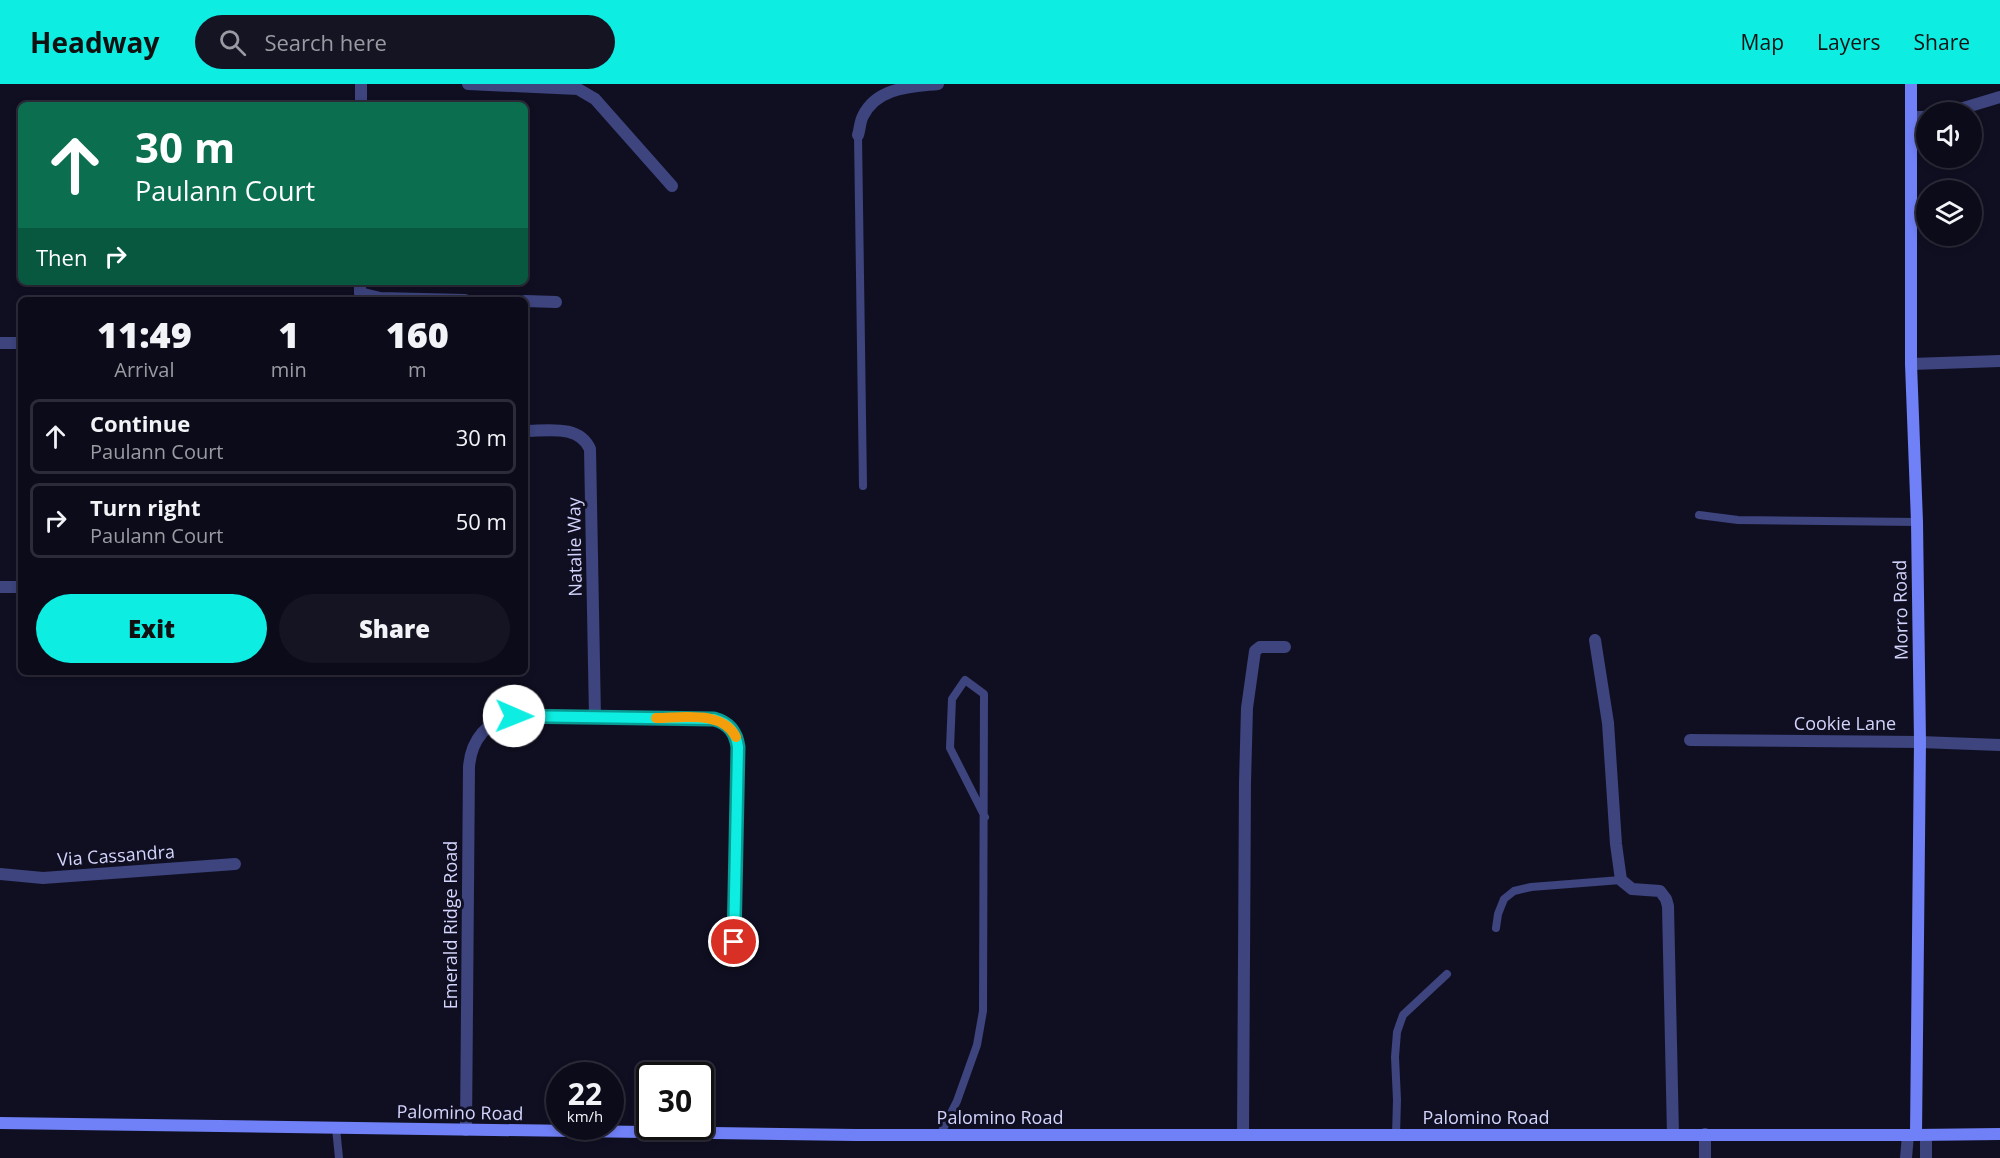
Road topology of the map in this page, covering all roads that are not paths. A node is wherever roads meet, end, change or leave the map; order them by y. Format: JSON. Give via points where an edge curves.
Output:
{"nodes":[{"id":1,"x":361,"y":84,"type":"edge"},
{"id":2,"x":468,"y":84,"type":"edge"},
{"id":3,"x":938,"y":84,"type":"edge"},
{"id":4,"x":1911,"y":84,"type":"edge"},
{"id":5,"x":2000,"y":97,"type":"edge"},
{"id":6,"x":361,"y":102,"type":"edge"},
{"id":7,"x":1982,"y":102,"type":"edge"},
{"id":8,"x":1911,"y":117,"type":"junction"},
{"id":9,"x":1916,"y":117,"type":"edge"},
{"id":10,"x":858,"y":135,"type":"joint"},
{"id":11,"x":672,"y":186,"type":"dead end"},
{"id":12,"x":360,"y":285,"type":"edge"},
{"id":13,"x":376,"y":297,"type":"edge"},
{"id":14,"x":528,"y":301,"type":"edge"},
{"id":15,"x":556,"y":302,"type":"dead end"},
{"id":16,"x":0,"y":343,"type":"edge"},
{"id":17,"x":18,"y":343,"type":"edge"},
{"id":18,"x":2000,"y":362,"type":"edge"},
{"id":19,"x":1911,"y":364,"type":"junction"},
{"id":20,"x":528,"y":431,"type":"edge"},
{"id":21,"x":863,"y":486,"type":"dead end"},
{"id":22,"x":1699,"y":515,"type":"dead end"},
{"id":23,"x":1917,"y":522,"type":"junction"},
{"id":24,"x":0,"y":587,"type":"edge"},
{"id":25,"x":18,"y":587,"type":"edge"},
{"id":26,"x":1595,"y":640,"type":"dead end"},
{"id":27,"x":1285,"y":647,"type":"dead end"},
{"id":28,"x":595,"y":717,"type":"junction"},
{"id":29,"x":1690,"y":741,"type":"dead end"},
{"id":30,"x":1920,"y":742,"type":"junction"},
{"id":31,"x":2000,"y":745,"type":"edge"},
{"id":32,"x":985,"y":817,"type":"junction"},
{"id":33,"x":235,"y":864,"type":"dead end"},
{"id":34,"x":0,"y":874,"type":"edge"},
{"id":35,"x":1622,"y":880,"type":"junction"},
{"id":36,"x":1496,"y":928,"type":"dead end"},
{"id":37,"x":734,"y":942,"type":"dead end"},
{"id":38,"x":1447,"y":974,"type":"dead end"},
{"id":39,"x":0,"y":1123,"type":"edge"},
{"id":40,"x":336,"y":1128,"type":"junction"},
{"id":41,"x":466,"y":1130,"type":"junction"},
{"id":42,"x":1705,"y":1134,"type":"junction"},
{"id":43,"x":2000,"y":1134,"type":"edge"},
{"id":44,"x":940,"y":1135,"type":"junction"},
{"id":45,"x":1243,"y":1135,"type":"junction"},
{"id":46,"x":1396,"y":1135,"type":"junction"},
{"id":47,"x":1673,"y":1135,"type":"junction"},
{"id":48,"x":1917,"y":1135,"type":"junction"},
{"id":49,"x":339,"y":1158,"type":"edge"},
{"id":50,"x":1705,"y":1158,"type":"edge"},
{"id":51,"x":1906,"y":1158,"type":"edge"},
{"id":52,"x":1926,"y":1158,"type":"edge"}],
"edges":[{"from":1,"to":6,"type":"street"},
{"from":2,"to":11,"type":"street","via":[[578,89],[595,99]]},
{"from":3,"to":10,"type":"street","via":[[894,89],[871,105]]},
{"from":4,"to":8,"type":"street","name":"Morro Road"},
{"from":5,"to":7,"type":"street"},
{"from":8,"to":9,"type":"street"},
{"from":8,"to":19,"type":"street","name":"Morro Road"},
{"from":10,"to":21,"type":"lane"},
{"from":12,"to":13,"type":"street","via":[[360,293]]},
{"from":14,"to":15,"type":"street"},
{"from":16,"to":17,"type":"street"},
{"from":18,"to":19,"type":"street"},
{"from":19,"to":23,"type":"street","name":"Morro Road"},
{"from":20,"to":28,"type":"street","name":"Natalie Way","via":[[572,432],[584,439],[590,449]]},
{"from":22,"to":23,"type":"lane","via":[[1738,520]]},
{"from":23,"to":30,"type":"street","name":"Morro Road"},
{"from":24,"to":25,"type":"street"},
{"from":26,"to":35,"type":"street","via":[[1608,723]]},
{"from":27,"to":45,"type":"street","via":[[1260,647],[1255,651],[1247,708]]},
{"from":28,"to":37,"type":"street","via":[[714,719],[733,731],[738,747]]},
{"from":28,"to":41,"type":"street","name":"Emerald Ridge Road","via":[[514,716],[489,726],[473,746],[469,767]]},
{"from":29,"to":30,"type":"street","name":"Cookie Lane"},
{"from":30,"to":31,"type":"street","name":"Cookie Lane"},
{"from":30,"to":48,"type":"street","name":"Morro Road"},
{"from":32,"to":32,"type":"lane","via":[[984,694],[965,680],[952,699],[950,748]]},
{"from":32,"to":44,"type":"lane","via":[[983,1011],[973,1057]]},
{"from":33,"to":34,"type":"street","name":"Via Cassandra","via":[[43,878]]},
{"from":35,"to":36,"type":"lane","via":[[1514,891],[1504,899]]},
{"from":35,"to":47,"type":"street","via":[[1632,889],[1660,891],[1668,906]]},
{"from":38,"to":46,"type":"lane","via":[[1403,1015],[1397,1032]]},
{"from":39,"to":40,"type":"street","name":"Palomino Road"},
{"from":40,"to":41,"type":"street","name":"Palomino Road"},
{"from":40,"to":49,"type":"lane"},
{"from":41,"to":44,"type":"street","name":"Palomino Road"},
{"from":42,"to":47,"type":"street","name":"Palomino Road"},
{"from":42,"to":48,"type":"street","name":"Palomino Road"},
{"from":42,"to":50,"type":"street"},
{"from":43,"to":48,"type":"street","name":"Palomino Road"},
{"from":44,"to":45,"type":"street","name":"Palomino Road"},
{"from":45,"to":46,"type":"street","name":"Palomino Road"},
{"from":46,"to":47,"type":"street","name":"Palomino Road"},
{"from":48,"to":51,"type":"street","name":"Morro Road"},
{"from":48,"to":52,"type":"street","name":"Morro Road"}]}
